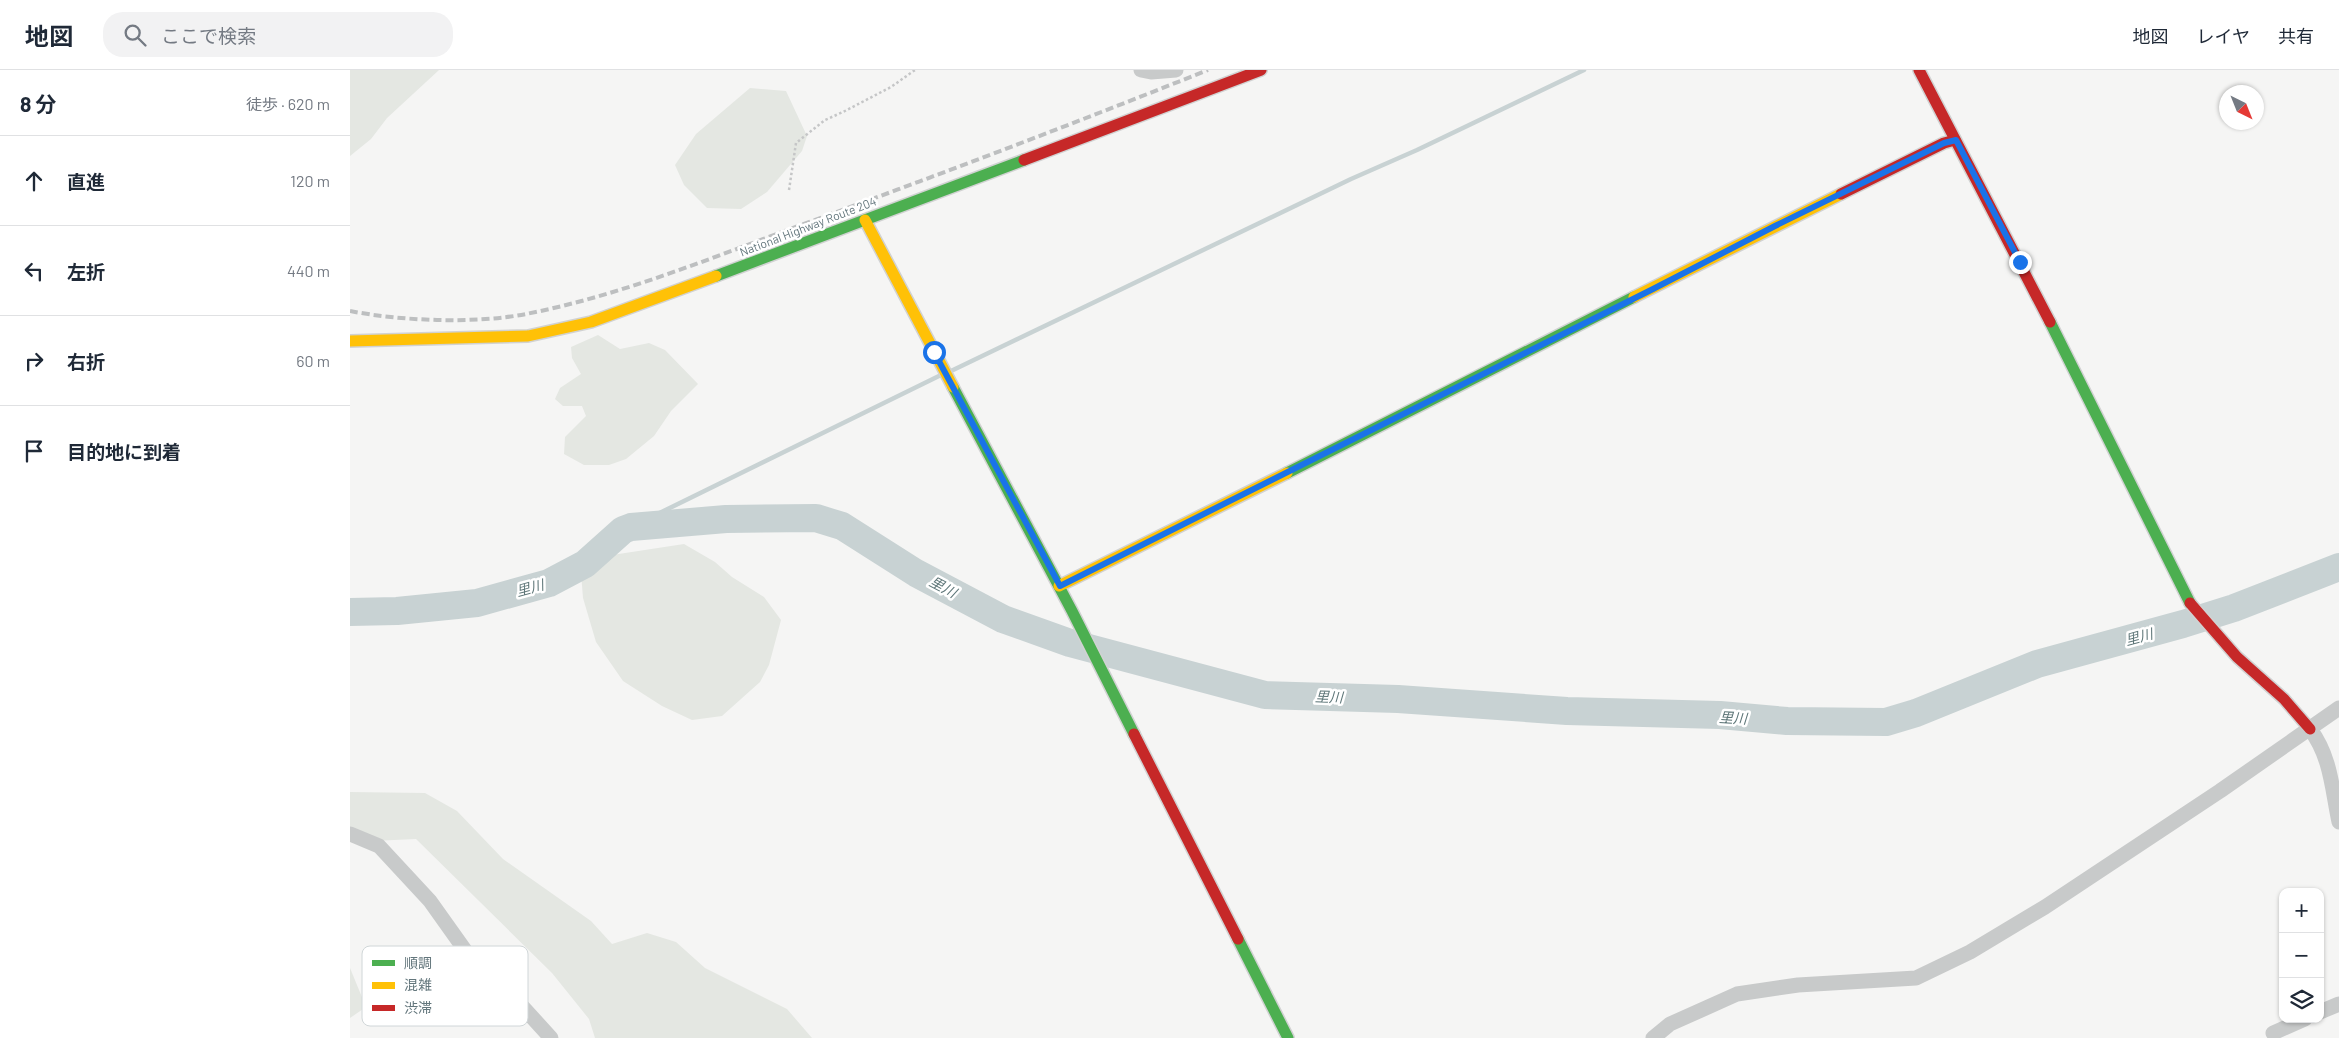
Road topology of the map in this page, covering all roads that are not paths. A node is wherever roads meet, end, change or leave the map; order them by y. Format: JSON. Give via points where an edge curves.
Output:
{"nodes":[{"id":1,"x":1142,"y":70,"type":"edge"},
{"id":2,"x":1176,"y":70,"type":"edge"},
{"id":3,"x":1261,"y":70,"type":"edge"},
{"id":4,"x":1919,"y":70,"type":"edge"},
{"id":5,"x":1956,"y":140,"type":"junction"},
{"id":6,"x":865,"y":220,"type":"junction"},
{"id":7,"x":350,"y":341,"type":"edge"},
{"id":8,"x":1060,"y":586,"type":"junction"},
{"id":9,"x":2339,"y":708,"type":"edge"},
{"id":10,"x":2310,"y":729,"type":"junction"},
{"id":11,"x":2339,"y":822,"type":"edge"},
{"id":12,"x":350,"y":834,"type":"edge"},
{"id":13,"x":462,"y":946,"type":"edge"},
{"id":14,"x":2339,"y":1004,"type":"edge"},
{"id":15,"x":2324,"y":1010,"type":"edge"},
{"id":16,"x":528,"y":1013,"type":"edge"},
{"id":17,"x":2296,"y":1023,"type":"edge"},
{"id":18,"x":2273,"y":1033,"type":"dead end"},
{"id":19,"x":551,"y":1038,"type":"edge"},
{"id":20,"x":1288,"y":1038,"type":"edge"},
{"id":21,"x":1653,"y":1038,"type":"edge"}],
"edges":[{"from":1,"to":2,"type":"street"},
{"from":3,"to":6,"type":"main road","name":"National Highway Route 204"},
{"from":4,"to":5,"type":"main road"},
{"from":5,"to":8,"type":"main road","via":[[1775,226]]},
{"from":5,"to":10,"type":"main road","via":[[2136,492],[2186,598],[2237,657],[2284,699]]},
{"from":6,"to":7,"type":"main road","name":"National Highway Route 204","via":[[568,329],[528,336]]},
{"from":6,"to":8,"type":"main road"},
{"from":8,"to":20,"type":"main road"},
{"from":9,"to":10,"type":"street"},
{"from":10,"to":11,"type":"street","via":[[2322,744],[2327,760]]},
{"from":10,"to":21,"type":"street","via":[[2045,907],[1970,952],[1916,978],[1798,985],[1737,994],[1670,1024]]},
{"from":12,"to":13,"type":"street","via":[[379,846],[430,900]]},
{"from":14,"to":15,"type":"street"},
{"from":16,"to":19,"type":"street"},
{"from":17,"to":18,"type":"street"}]}
